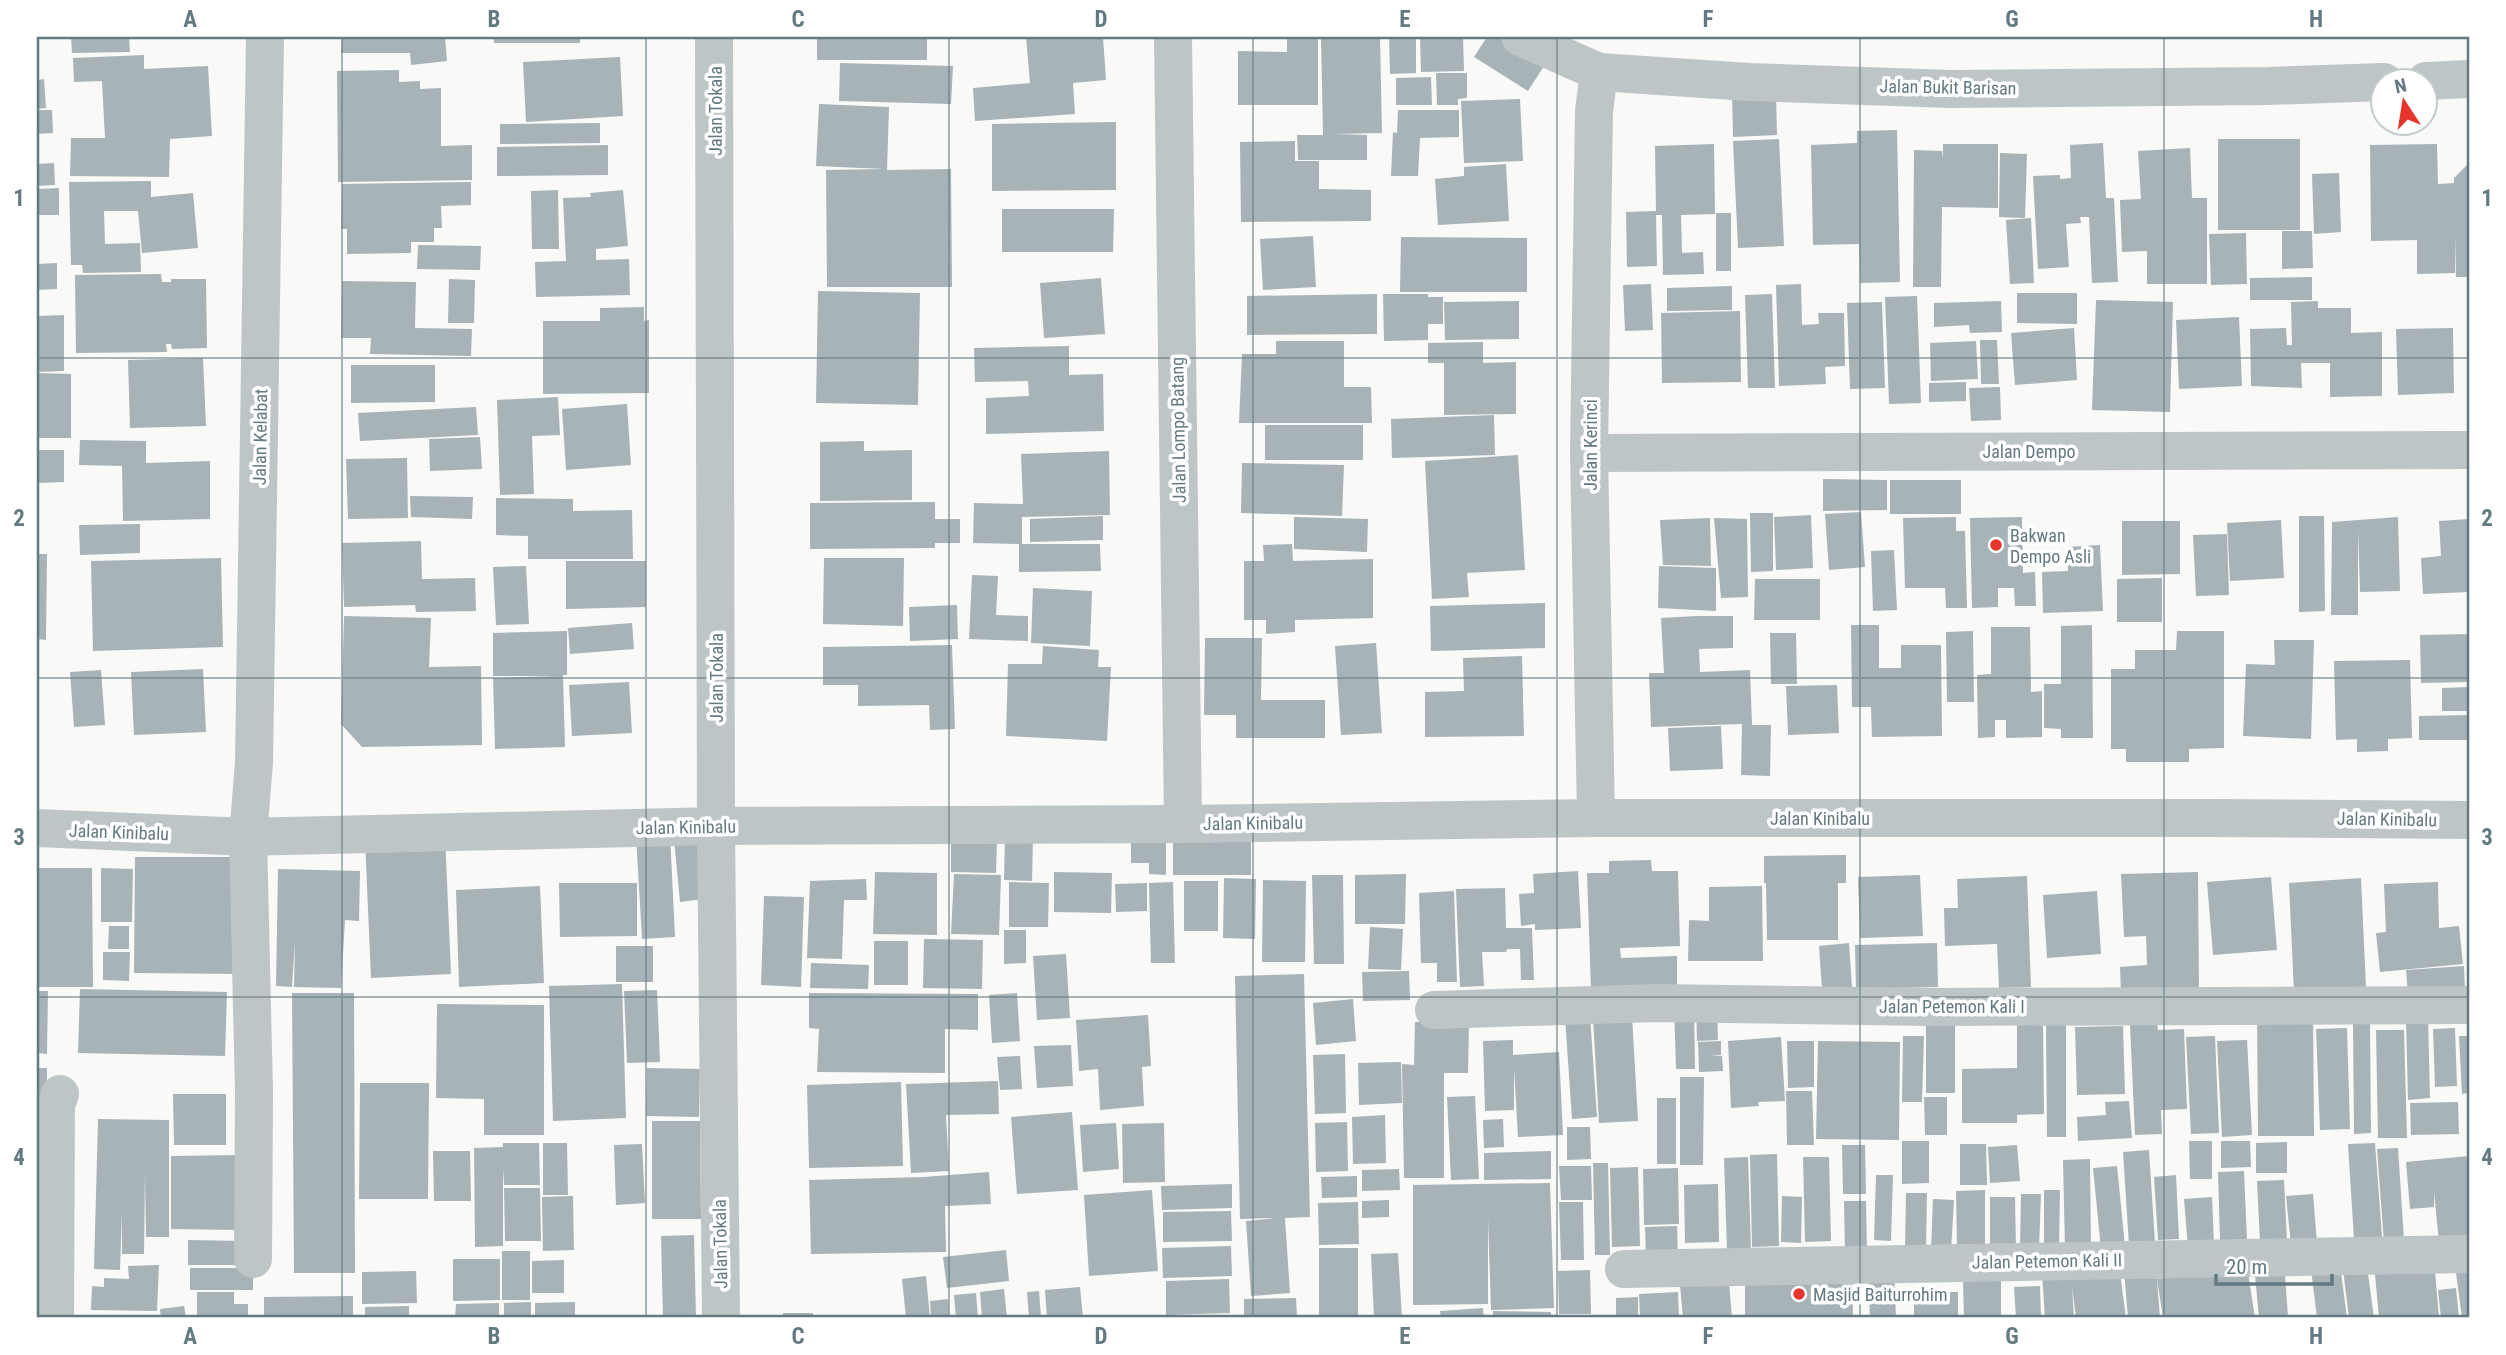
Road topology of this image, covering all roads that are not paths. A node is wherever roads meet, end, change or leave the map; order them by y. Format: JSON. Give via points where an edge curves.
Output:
{"nodes":[{"id":1,"x":265,"y":37,"type":"edge"},
{"id":2,"x":714,"y":37,"type":"edge"},
{"id":3,"x":1173,"y":37,"type":"edge"},
{"id":4,"x":1520,"y":37,"type":"edge"},
{"id":5,"x":1598,"y":72,"type":"junction"},
{"id":6,"x":2469,"y":79,"type":"edge"},
{"id":7,"x":2440,"y":80,"type":"edge"},
{"id":8,"x":2370,"y":82,"type":"edge"},
{"id":9,"x":2469,"y":450,"type":"edge"},
{"id":10,"x":1590,"y":453,"type":"junction"},
{"id":11,"x":1596,"y":818,"type":"junction"},
{"id":12,"x":2469,"y":820,"type":"edge"},
{"id":13,"x":1183,"y":824,"type":"junction"},
{"id":14,"x":716,"y":826,"type":"junction"},
{"id":15,"x":37,"y":828,"type":"edge"},
{"id":16,"x":248,"y":836,"type":"junction"},
{"id":17,"x":2469,"y":1005,"type":"edge"},
{"id":18,"x":1434,"y":1010,"type":"dead end"},
{"id":19,"x":60,"y":1094,"type":"dead end"},
{"id":20,"x":2469,"y":1254,"type":"edge"},
{"id":21,"x":253,"y":1259,"type":"dead end"},
{"id":22,"x":1625,"y":1269,"type":"dead end"},
{"id":23,"x":55,"y":1318,"type":"edge"},
{"id":24,"x":721,"y":1318,"type":"edge"}],
"edges":[{"from":1,"to":16,"type":"street","name":"Jalan Kelabat","via":[[254,762]]},
{"from":2,"to":14,"type":"street","name":"Jalan Tokala"},
{"from":3,"to":13,"type":"street","name":"Jalan Lompo Batang"},
{"from":4,"to":5,"type":"street","name":"Jalan Bukit Barisan"},
{"from":5,"to":8,"type":"street","name":"Jalan Bukit Barisan","via":[[1951,89]]},
{"from":5,"to":10,"type":"street","name":"Jalan Kerinci"},
{"from":6,"to":7,"type":"street"},
{"from":9,"to":10,"type":"street","name":"Jalan Dempo"},
{"from":10,"to":11,"type":"street","name":"Jalan Kerinci"},
{"from":11,"to":12,"type":"street","name":"Jalan Kinibalu"},
{"from":11,"to":13,"type":"street","name":"Jalan Kinibalu"},
{"from":13,"to":14,"type":"street","name":"Jalan Kinibalu"},
{"from":14,"to":16,"type":"street","name":"Jalan Kinibalu"},
{"from":14,"to":24,"type":"street","name":"Jalan Tokala"},
{"from":15,"to":16,"type":"street","name":"Jalan Kinibalu"},
{"from":16,"to":21,"type":"street","name":"Jalan Kelabat"},
{"from":17,"to":18,"type":"street","name":"Jalan Petemon Kali I","via":[[1932,1007],[1684,1002]]},
{"from":19,"to":23,"type":"street","via":[[56,1105]]},
{"from":20,"to":22,"type":"street","name":"Jalan Petemon Kali II"}]}
